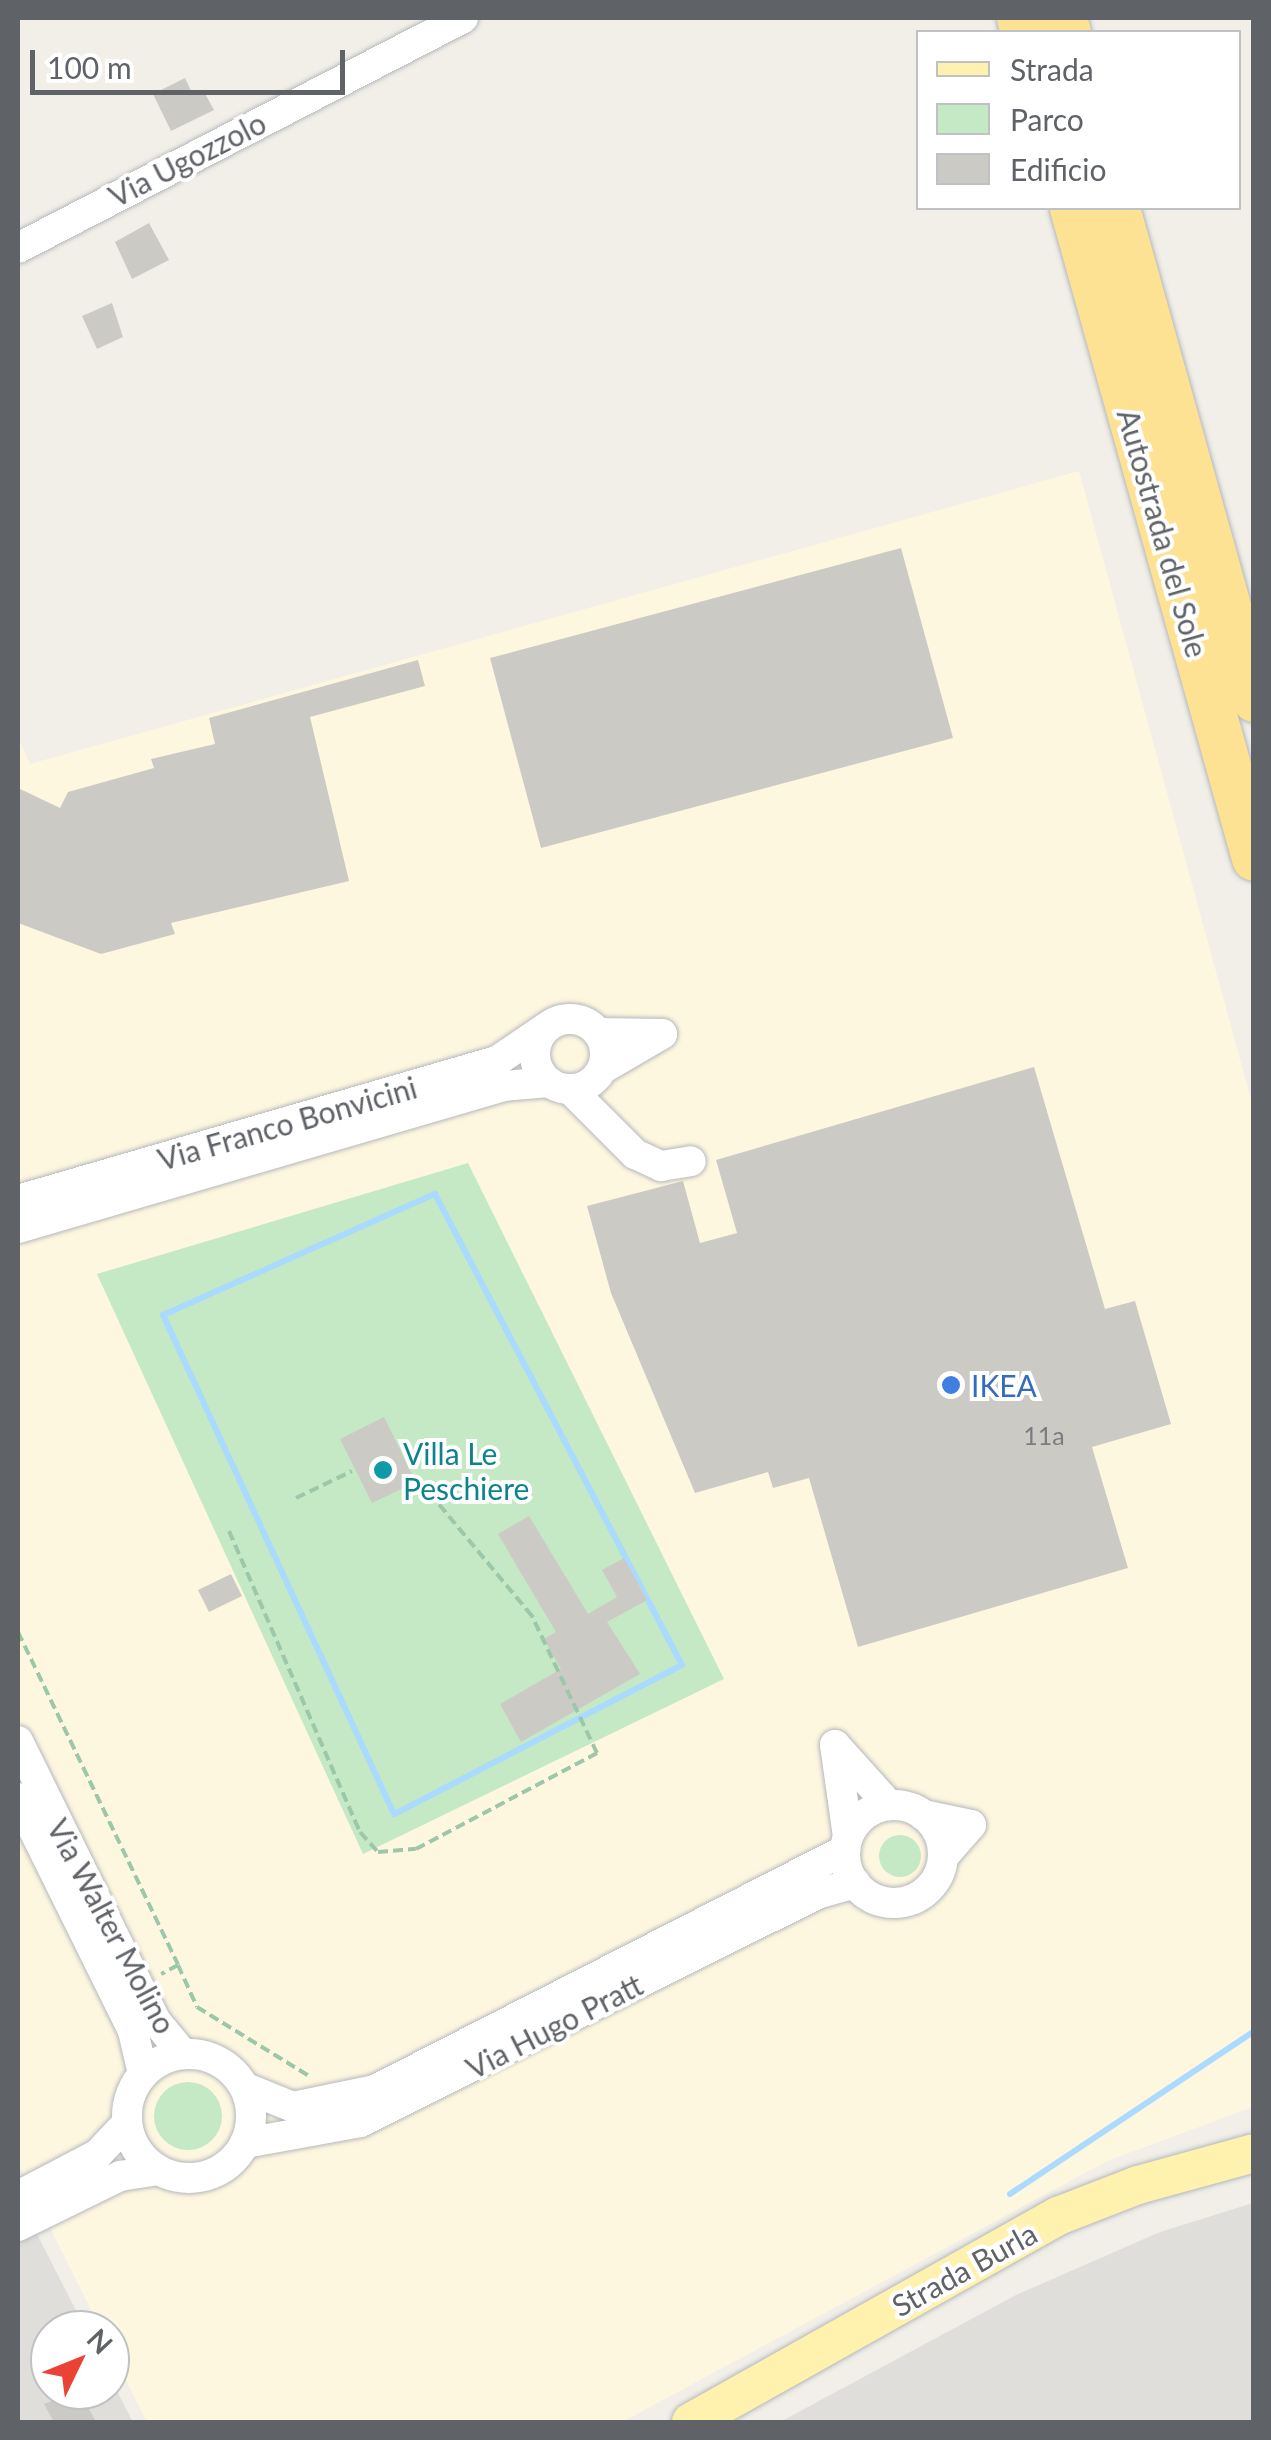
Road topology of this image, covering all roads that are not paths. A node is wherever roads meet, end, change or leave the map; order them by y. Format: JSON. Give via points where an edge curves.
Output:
{"nodes":[{"id":1,"x":453,"y":20,"type":"edge"},
{"id":2,"x":1073,"y":210,"type":"edge"},
{"id":3,"x":1118,"y":210,"type":"edge"},
{"id":4,"x":18,"y":248,"type":"edge"},
{"id":5,"x":1254,"y":699,"type":"edge"},
{"id":6,"x":1254,"y":858,"type":"edge"},
{"id":7,"x":547,"y":1027,"type":"junction"},
{"id":8,"x":598,"y":1033,"type":"junction"},
{"id":9,"x":600,"y":1072,"type":"junction"},
{"id":10,"x":559,"y":1086,"type":"junction"},
{"id":11,"x":604,"y":1118,"type":"junction"},
{"id":12,"x":691,"y":1162,"type":"dead end"},
{"id":13,"x":18,"y":1200,"type":"edge"},
{"id":14,"x":18,"y":1228,"type":"edge"},
{"id":15,"x":18,"y":1741,"type":"edge"},
{"id":16,"x":18,"y":1798,"type":"edge"},
{"id":17,"x":889,"y":1806,"type":"junction"},
{"id":18,"x":847,"y":1843,"type":"junction"},
{"id":19,"x":855,"y":1883,"type":"junction"},
{"id":20,"x":183,"y":2054,"type":"junction"},
{"id":21,"x":143,"y":2074,"type":"junction"},
{"id":22,"x":246,"y":2088,"type":"junction"},
{"id":23,"x":127,"y":2123,"type":"junction"},
{"id":24,"x":245,"y":2144,"type":"junction"},
{"id":25,"x":1254,"y":2153,"type":"edge"},
{"id":26,"x":159,"y":2170,"type":"junction"},
{"id":27,"x":18,"y":2196,"type":"edge"},
{"id":28,"x":18,"y":2226,"type":"edge"},
{"id":29,"x":690,"y":2422,"type":"edge"}],
"edges":[{"from":1,"to":4,"type":"street","name":"Via Ugozzolo"},
{"from":2,"to":6,"type":"highway","name":"Autostrada del Sole"},
{"from":3,"to":5,"type":"highway","name":"Autostrada del Sole"},
{"from":7,"to":8,"type":"street","via":[[568,1018]]},
{"from":7,"to":10,"type":"street","via":[[534,1056]]},
{"from":7,"to":13,"type":"street","name":"Via Franco Bonvicini","via":[[498,1061]]},
{"from":8,"to":9,"type":"street"},
{"from":8,"to":9,"type":"street","name":"Via Franco Bonvicini","via":[[662,1034]]},
{"from":9,"to":10,"type":"street","name":"Via Franco Bonvicini"},
{"from":9,"to":11,"type":"street"},
{"from":10,"to":11,"type":"street"},
{"from":10,"to":14,"type":"street","name":"Via Franco Bonvicini","via":[[504,1086]]},
{"from":11,"to":12,"type":"street","via":[[649,1162]]},
{"from":15,"to":20,"type":"street","name":"Via Walter Molino","via":[[137,1986]]},
{"from":16,"to":21,"type":"street","name":"Via Walter Molino","via":[[133,2031]]},
{"from":17,"to":18,"type":"street","via":[[864,1816]]},
{"from":17,"to":18,"type":"street","via":[[835,1746]]},
{"from":17,"to":19,"type":"street","via":[[924,1815],[935,1826],[944,1856],[932,1887],[905,1902],[877,1901]]},
{"from":18,"to":19,"type":"street"},
{"from":18,"to":22,"type":"street","name":"Via Hugo Pratt","via":[[375,2090],[293,2107]]},
{"from":19,"to":24,"type":"street","name":"Via Hugo Pratt","via":[[817,1894],[360,2122]]},
{"from":20,"to":21,"type":"street"},
{"from":20,"to":22,"type":"street","via":[[216,2059]]},
{"from":21,"to":23,"type":"street","via":[[131,2093]]},
{"from":22,"to":24,"type":"street","via":[[252,2108]]},
{"from":23,"to":26,"type":"street","via":[[140,2154]]},
{"from":23,"to":27,"type":"street","via":[[98,2154]]},
{"from":24,"to":26,"type":"street","via":[[211,2175],[191,2179]]},
{"from":25,"to":29,"type":"main road","name":"Strada Burla","via":[[1138,2185],[1058,2216]]},
{"from":26,"to":28,"type":"street","via":[[120,2176]]}]}
